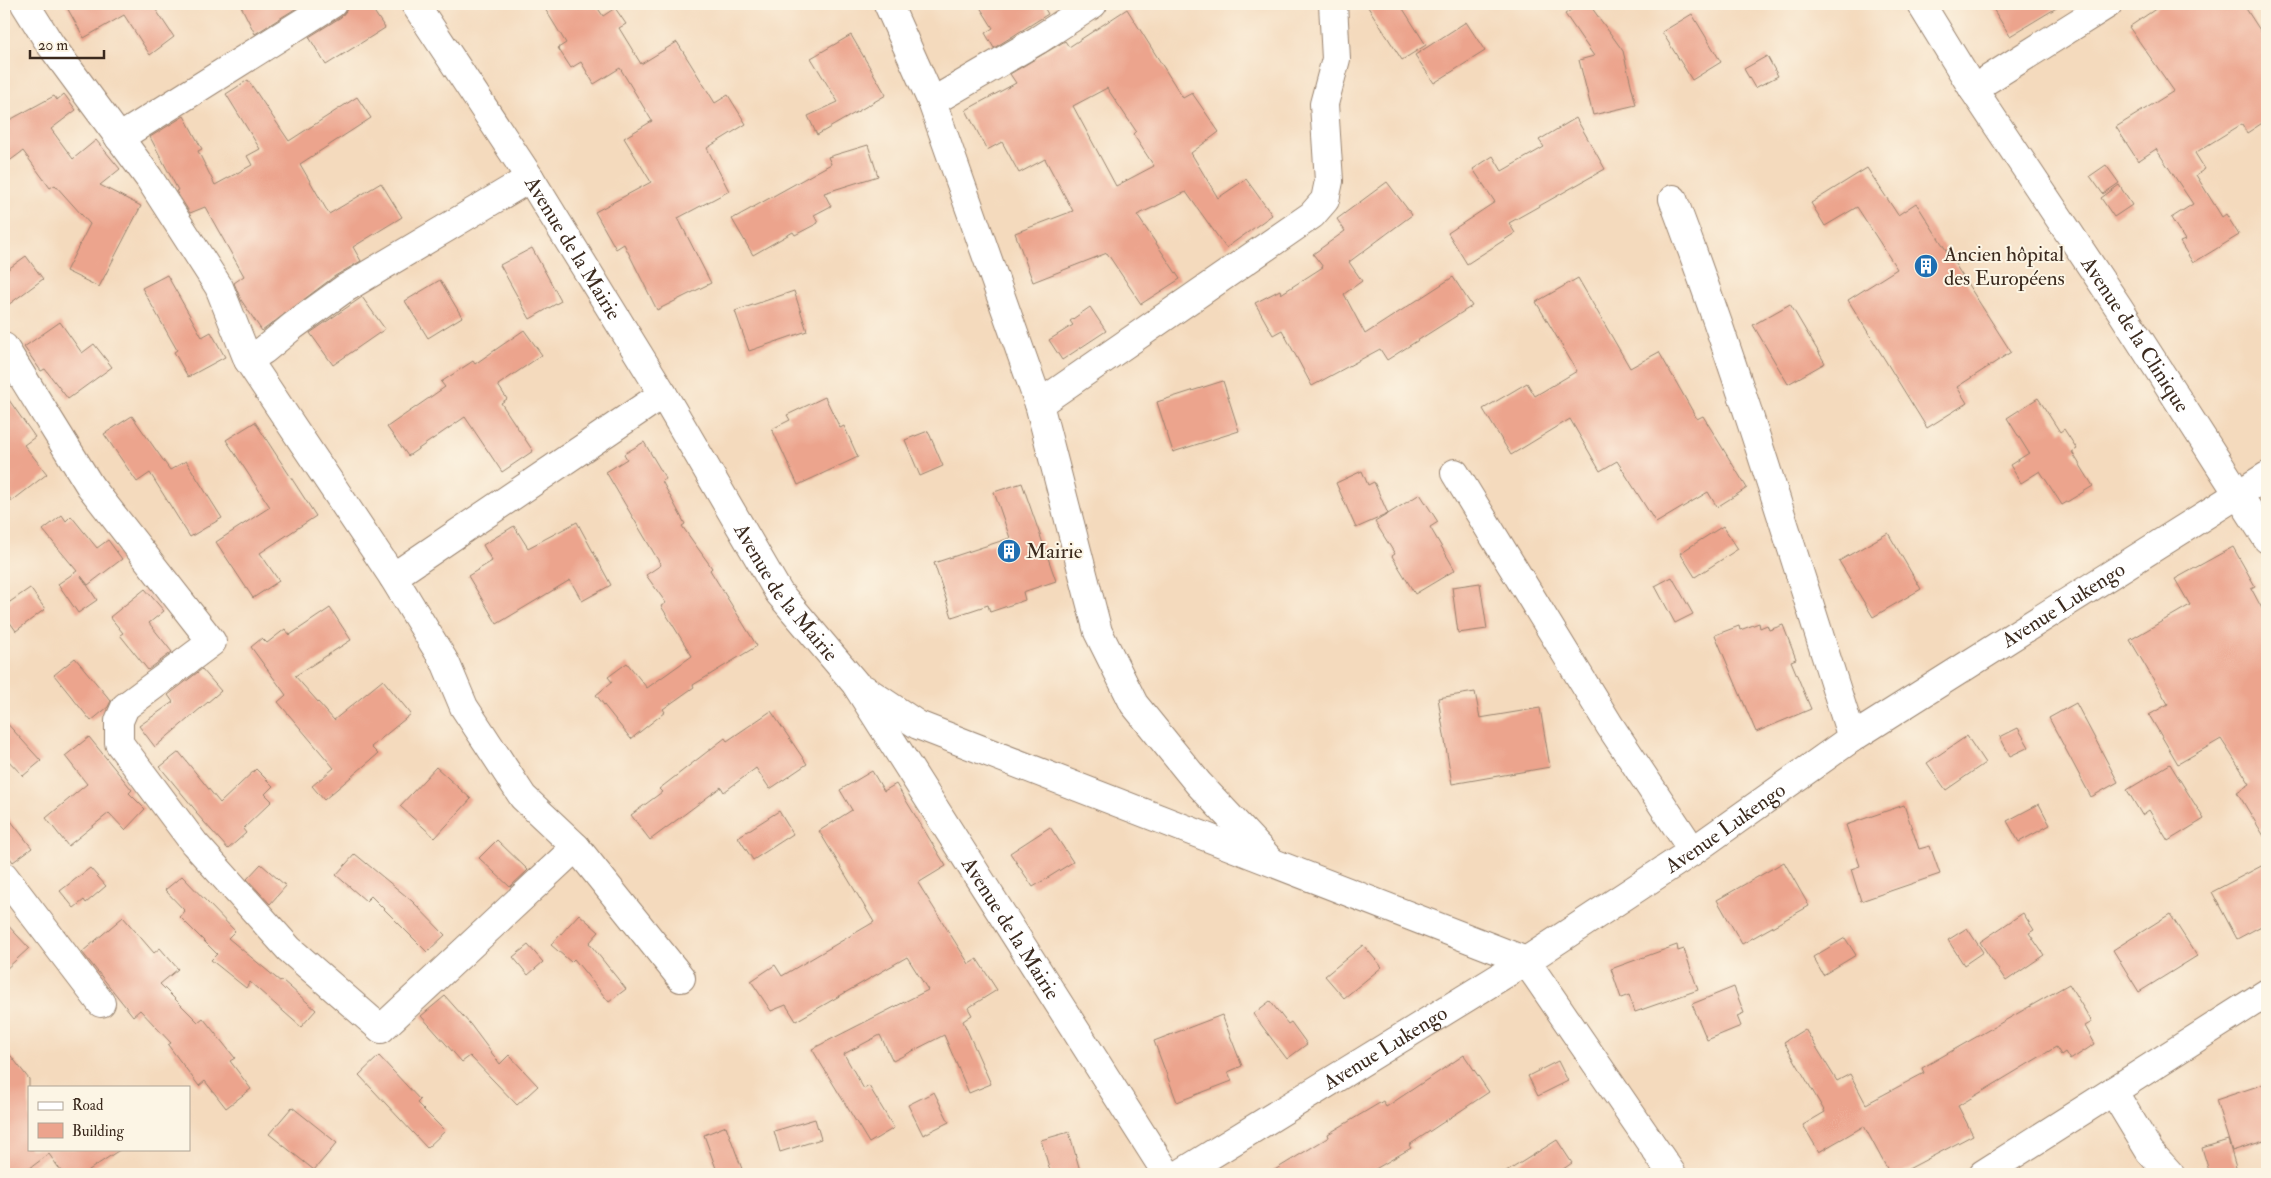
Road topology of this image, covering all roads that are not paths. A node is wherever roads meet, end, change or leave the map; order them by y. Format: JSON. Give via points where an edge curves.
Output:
{"nodes":[{"id":1,"x":25,"y":4,"type":"edge"},
{"id":2,"x":332,"y":4,"type":"edge"},
{"id":3,"x":414,"y":4,"type":"edge"},
{"id":4,"x":888,"y":4,"type":"edge"},
{"id":5,"x":1093,"y":4,"type":"edge"},
{"id":6,"x":1333,"y":4,"type":"edge"},
{"id":7,"x":1921,"y":4,"type":"edge"},
{"id":8,"x":2108,"y":4,"type":"edge"},
{"id":9,"x":1973,"y":89,"type":"junction"},
{"id":10,"x":932,"y":102,"type":"junction"},
{"id":11,"x":119,"y":138,"type":"junction"},
{"id":12,"x":530,"y":178,"type":"junction"},
{"id":13,"x":1673,"y":200,"type":"dead end"},
{"id":14,"x":4,"y":347,"type":"edge"},
{"id":15,"x":248,"y":360,"type":"junction"},
{"id":16,"x":663,"y":394,"type":"junction"},
{"id":17,"x":1039,"y":404,"type":"junction"},
{"id":18,"x":1455,"y":473,"type":"dead end"},
{"id":19,"x":2267,"y":476,"type":"edge"},
{"id":20,"x":2238,"y":495,"type":"junction"},
{"id":21,"x":2267,"y":539,"type":"edge"},
{"id":22,"x":393,"y":578,"type":"junction"},
{"id":23,"x":855,"y":683,"type":"junction"},
{"id":24,"x":1852,"y":738,"type":"junction"},
{"id":25,"x":576,"y":847,"type":"junction"},
{"id":26,"x":1693,"y":851,"type":"junction"},
{"id":27,"x":1274,"y":864,"type":"junction"},
{"id":28,"x":4,"y":876,"type":"edge"},
{"id":29,"x":1526,"y":961,"type":"junction"},
{"id":30,"x":681,"y":978,"type":"dead end"},
{"id":31,"x":2267,"y":993,"type":"edge"},
{"id":32,"x":101,"y":1003,"type":"dead end"},
{"id":33,"x":2113,"y":1090,"type":"junction"},
{"id":34,"x":1168,"y":1174,"type":"edge"},
{"id":35,"x":1180,"y":1174,"type":"edge"},
{"id":36,"x":1672,"y":1174,"type":"edge"},
{"id":37,"x":1983,"y":1174,"type":"edge"},
{"id":38,"x":2170,"y":1174,"type":"edge"}],
"edges":[{"from":1,"to":11,"type":"street","via":[[50,44]]},
{"from":2,"to":11,"type":"street"},
{"from":3,"to":12,"type":"street","name":"Avenue de la Mairie"},
{"from":4,"to":10,"type":"street"},
{"from":5,"to":10,"type":"street"},
{"from":6,"to":17,"type":"street","via":[[1336,59],[1324,104],[1329,180],[1325,200],[1312,215]]},
{"from":7,"to":9,"type":"street","name":"Avenue de la Clinique"},
{"from":8,"to":9,"type":"street"},
{"from":9,"to":20,"type":"street","name":"Avenue de la Clinique","via":[[2119,308]]},
{"from":10,"to":17,"type":"street"},
{"from":11,"to":15,"type":"street","via":[[149,178],[218,287]]},
{"from":12,"to":15,"type":"street","via":[[344,289]]},
{"from":12,"to":16,"type":"street","name":"Avenue de la Mairie"},
{"from":13,"to":24,"type":"street","via":[[1752,426]]},
{"from":14,"to":25,"type":"street","via":[[90,486],[212,642],[126,707],[119,721],[118,743],[194,843],[289,949],[381,1029]]},
{"from":15,"to":22,"type":"street"},
{"from":16,"to":22,"type":"street"},
{"from":16,"to":23,"type":"street","name":"Avenue de la Mairie","via":[[779,593]]},
{"from":17,"to":27,"type":"street","via":[[1098,632],[1134,704],[1198,783]]},
{"from":18,"to":26,"type":"street","via":[[1610,726]]},
{"from":19,"to":20,"type":"street","name":"Avenue Lukengo"},
{"from":20,"to":21,"type":"street","name":"Avenue de la Clinique"},
{"from":20,"to":24,"type":"street","name":"Avenue Lukengo"},
{"from":22,"to":25,"type":"street","via":[[446,664],[464,708],[523,797]]},
{"from":23,"to":27,"type":"street","via":[[918,725]]},
{"from":23,"to":34,"type":"street","name":"Avenue de la Mairie"},
{"from":24,"to":26,"type":"street","name":"Avenue Lukengo"},
{"from":25,"to":30,"type":"street"},
{"from":26,"to":29,"type":"street","name":"Avenue Lukengo"},
{"from":27,"to":29,"type":"street"},
{"from":28,"to":32,"type":"street"},
{"from":29,"to":35,"type":"street","name":"Avenue Lukengo"},
{"from":29,"to":36,"type":"street"},
{"from":31,"to":33,"type":"street"},
{"from":33,"to":37,"type":"street"},
{"from":33,"to":38,"type":"street","via":[[2150,1152]]}]}
